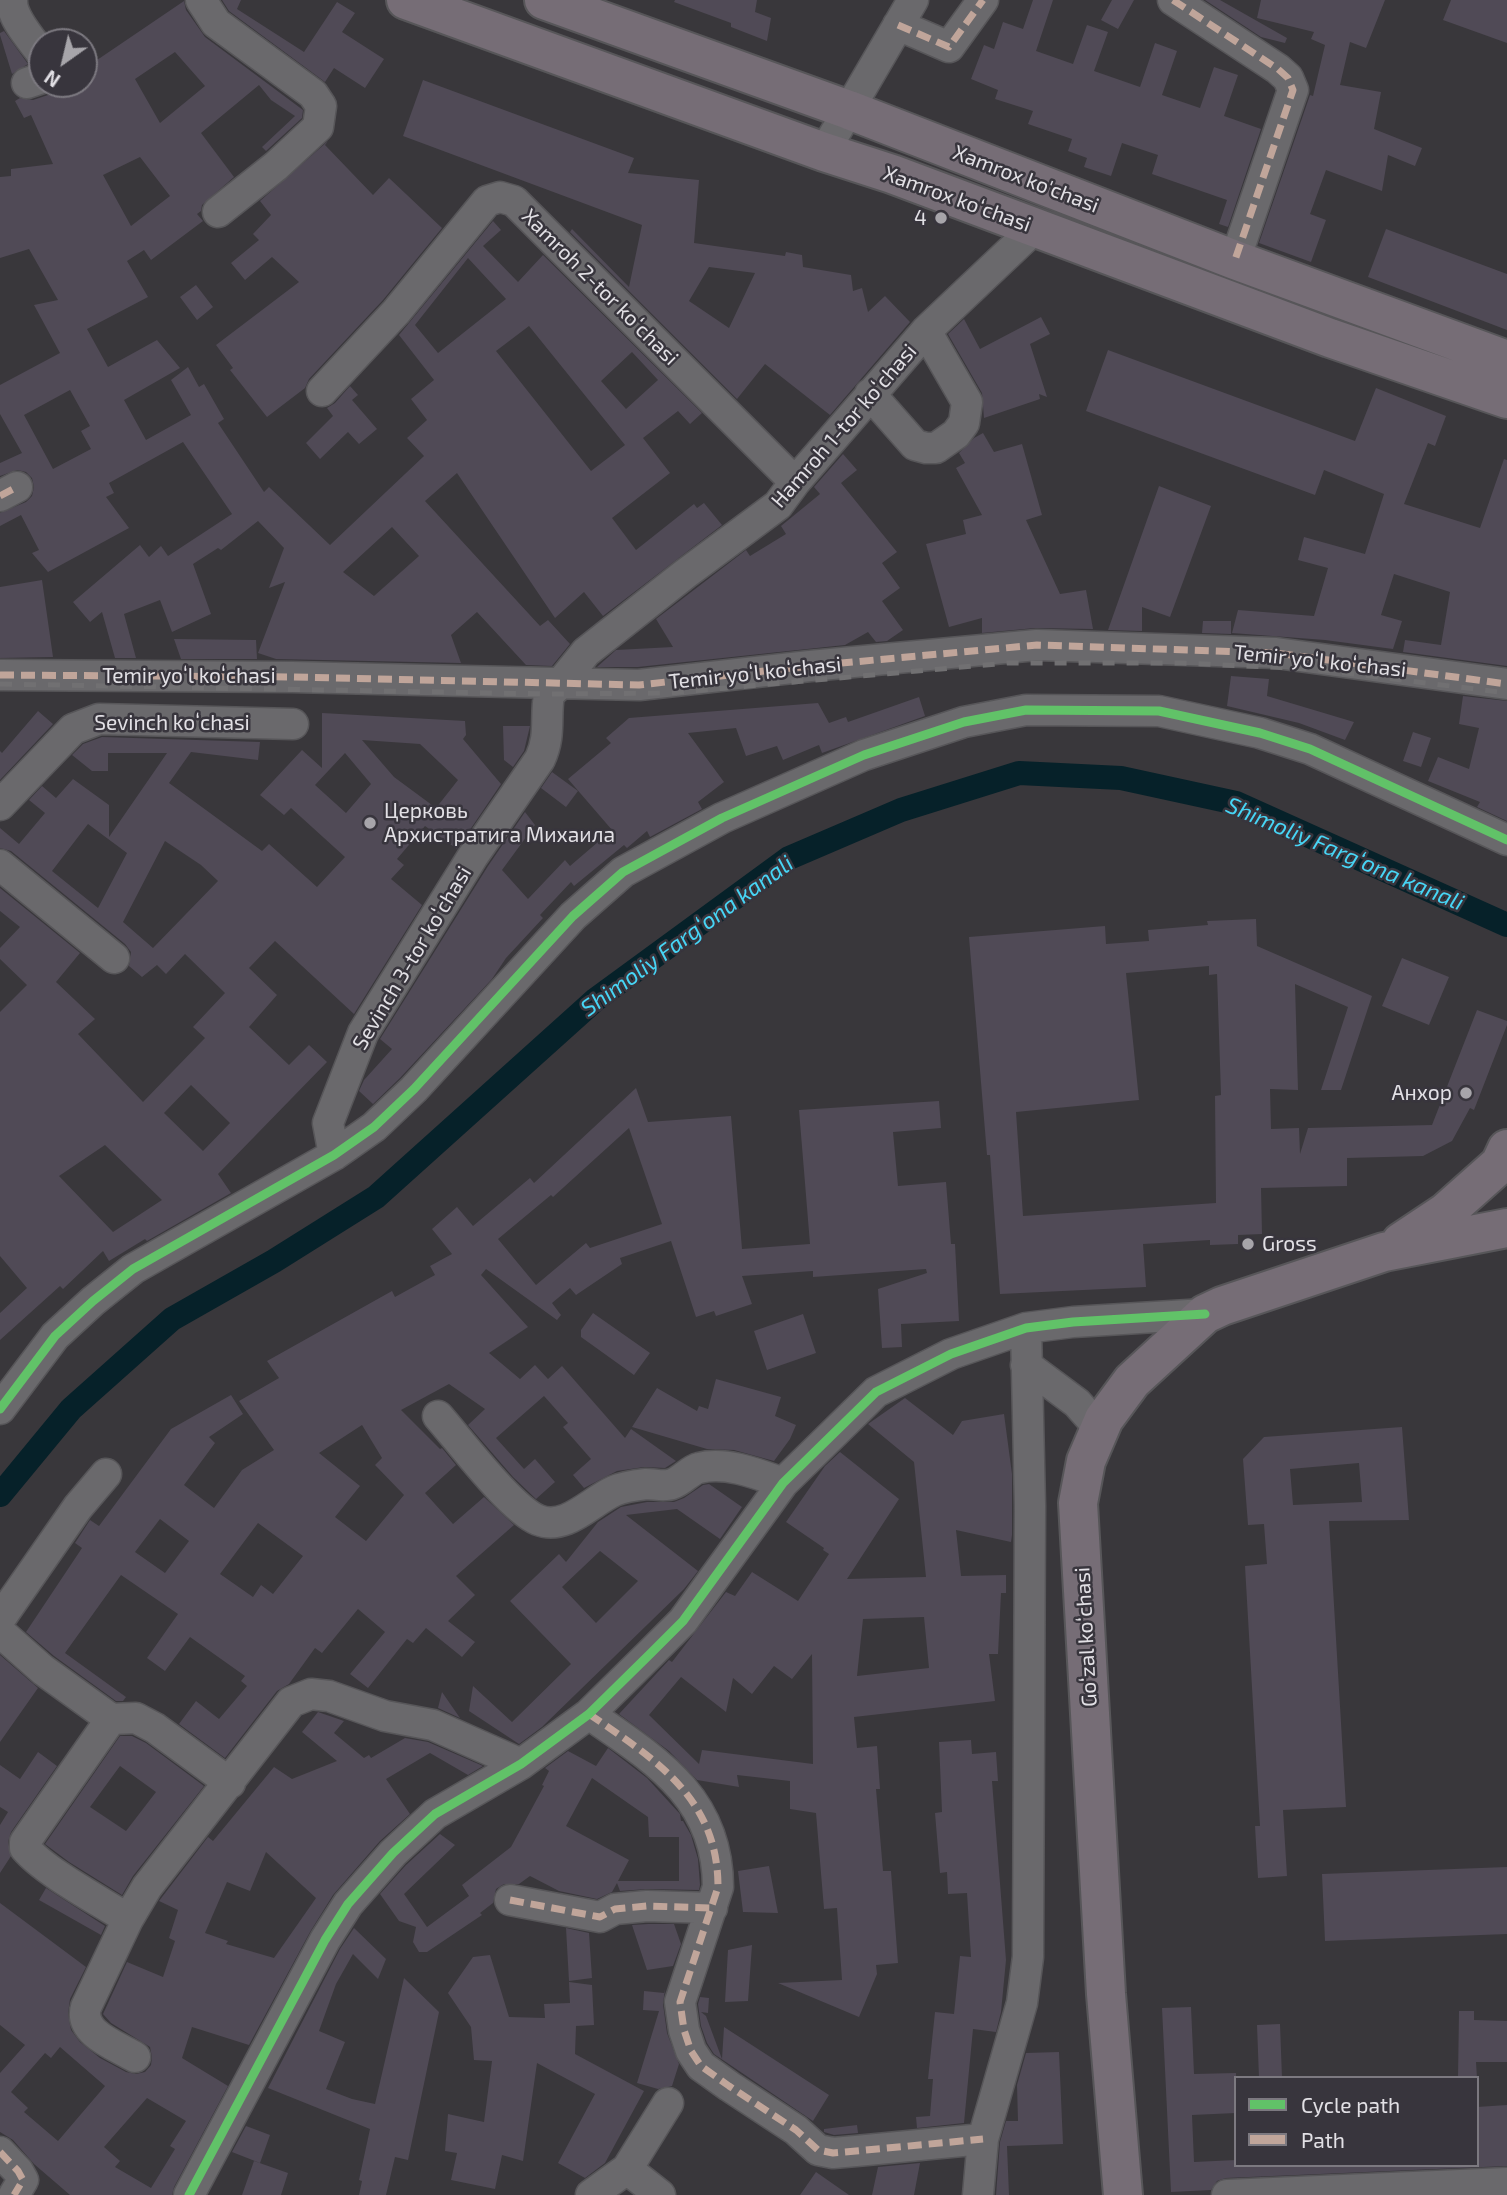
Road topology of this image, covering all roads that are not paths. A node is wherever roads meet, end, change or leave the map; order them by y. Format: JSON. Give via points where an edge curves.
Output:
{"nodes":[{"id":1,"x":12,"y":0,"type":"edge"},
{"id":2,"x":201,"y":0,"type":"edge"},
{"id":3,"x":406,"y":0,"type":"edge"},
{"id":4,"x":544,"y":0,"type":"edge"},
{"id":5,"x":983,"y":0,"type":"edge"},
{"id":6,"x":1173,"y":0,"type":"edge"},
{"id":7,"x":906,"y":13,"type":"edge"},
{"id":8,"x":28,"y":33,"type":"edge"},
{"id":9,"x":849,"y":110,"type":"junction"},
{"id":10,"x":824,"y":152,"type":"junction"},
{"id":11,"x":218,"y":212,"type":"dead end"},
{"id":12,"x":1035,"y":228,"type":"junction"},
{"id":13,"x":1235,"y":260,"type":"junction"},
{"id":14,"x":926,"y":331,"type":"junction"},
{"id":15,"x":1507,"y":360,"type":"edge"},
{"id":16,"x":322,"y":391,"type":"dead end"},
{"id":17,"x":870,"y":394,"type":"junction"},
{"id":18,"x":1507,"y":399,"type":"edge"},
{"id":19,"x":795,"y":482,"type":"junction"},
{"id":20,"x":0,"y":675,"type":"edge"},
{"id":21,"x":1507,"y":684,"type":"edge"},
{"id":22,"x":554,"y":689,"type":"junction"},
{"id":23,"x":293,"y":724,"type":"dead end"},
{"id":24,"x":0,"y":805,"type":"edge"},
{"id":25,"x":1507,"y":841,"type":"edge"},
{"id":26,"x":0,"y":865,"type":"edge"},
{"id":27,"x":114,"y":958,"type":"dead end"},
{"id":28,"x":334,"y":1155,"type":"junction"},
{"id":29,"x":1505,"y":1159,"type":"edge"},
{"id":30,"x":1507,"y":1228,"type":"edge"},
{"id":31,"x":1384,"y":1252,"type":"junction"},
{"id":32,"x":1205,"y":1314,"type":"junction"},
{"id":33,"x":1026,"y":1328,"type":"junction"},
{"id":34,"x":1026,"y":1365,"type":"junction"},
{"id":35,"x":0,"y":1409,"type":"edge"},
{"id":36,"x":439,"y":1416,"type":"dead end"},
{"id":37,"x":1100,"y":1429,"type":"junction"},
{"id":38,"x":106,"y":1474,"type":"dead end"},
{"id":39,"x":783,"y":1483,"type":"junction"},
{"id":40,"x":0,"y":1619,"type":"edge"},
{"id":41,"x":0,"y":1632,"type":"edge"},
{"id":42,"x":589,"y":1714,"type":"junction"},
{"id":43,"x":111,"y":1719,"type":"junction"},
{"id":44,"x":521,"y":1764,"type":"junction"},
{"id":45,"x":230,"y":1783,"type":"junction"},
{"id":46,"x":510,"y":1900,"type":"dead end"},
{"id":47,"x":712,"y":1908,"type":"junction"},
{"id":48,"x":128,"y":1919,"type":"junction"},
{"id":49,"x":135,"y":2057,"type":"dead end"},
{"id":50,"x":668,"y":2103,"type":"dead end"},
{"id":51,"x":983,"y":2139,"type":"junction"},
{"id":52,"x":0,"y":2152,"type":"edge"},
{"id":53,"x":627,"y":2169,"type":"junction"},
{"id":54,"x":1507,"y":2183,"type":"edge"},
{"id":55,"x":15,"y":2195,"type":"edge"},
{"id":56,"x":188,"y":2195,"type":"edge"},
{"id":57,"x":591,"y":2195,"type":"edge"},
{"id":58,"x":660,"y":2195,"type":"edge"},
{"id":59,"x":978,"y":2195,"type":"edge"},
{"id":60,"x":1123,"y":2195,"type":"edge"},
{"id":61,"x":1227,"y":2195,"type":"edge"}],
"edges":[{"from":1,"to":8,"type":"street"},
{"from":2,"to":11,"type":"street","via":[[216,23],[313,94],[321,106],[318,127]]},
{"from":3,"to":10,"type":"main road","name":"Xamrox koʻchasi"},
{"from":4,"to":9,"type":"main road","name":"Xamrox ko'chasi"},
{"from":5,"to":7,"type":"street","via":[[949,47]]},
{"from":6,"to":13,"type":"street","via":[[1278,69],[1293,90]]},
{"from":7,"to":9,"type":"street"},
{"from":9,"to":10,"type":"street"},
{"from":9,"to":13,"type":"main road","name":"Xamrox ko'chasi"},
{"from":10,"to":12,"type":"main road","name":"Xamrox koʻchasi"},
{"from":12,"to":14,"type":"street","name":"Hamroh 1-tor koʻchasi"},
{"from":12,"to":18,"type":"main road","name":"Xamrox koʻchasi"},
{"from":13,"to":15,"type":"main road","name":"Xamrox ko'chasi"},
{"from":14,"to":17,"type":"street","name":"Hamroh 1-tor koʻchasi"},
{"from":14,"to":17,"type":"street","via":[[967,402],[964,423],[956,434],[936,448],[915,445]]},
{"from":16,"to":19,"type":"street","name":"Xamroh 2-tor koʻchasi","via":[[396,312],[487,201],[500,197],[514,201]]},
{"from":17,"to":19,"type":"street","name":"Hamroh 1-tor koʻchasi"},
{"from":19,"to":22,"type":"street","name":"Hamroh 1-tor koʻchasi","via":[[778,505],[586,652]]},
{"from":20,"to":22,"type":"street","name":"Temir yoʻl koʻchasi","via":[[292,677]]},
{"from":21,"to":22,"type":"street","name":"Temir yoʻl koʻchasi","via":[[1276,653],[1037,645],[639,685]]},
{"from":22,"to":28,"type":"street","name":"Sevinch 3-tor koʻchasi","via":[[547,709],[547,743],[540,759],[473,856],[363,1033],[328,1123]]},
{"from":23,"to":24,"type":"street","name":"Sevinch koʻchasi","via":[[99,719],[66,736]]},
{"from":25,"to":28,"type":"street","via":[[1310,749],[1235,727],[1159,711],[1026,710],[964,722],[864,755],[722,818],[623,872],[573,916],[414,1089],[374,1127]]},
{"from":26,"to":27,"type":"street"},
{"from":28,"to":35,"type":"street","via":[[132,1269],[55,1336]]},
{"from":29,"to":31,"type":"main road","via":[[1446,1212]]},
{"from":30,"to":31,"type":"main road"},
{"from":31,"to":32,"type":"main road","name":"Goʻzal koʻchasi"},
{"from":32,"to":33,"type":"street"},
{"from":32,"to":37,"type":"main road","name":"Goʻzal koʻchasi","via":[[1132,1381]]},
{"from":33,"to":34,"type":"street"},
{"from":33,"to":39,"type":"street","via":[[951,1354],[876,1392]]},
{"from":34,"to":37,"type":"street","via":[[1062,1389]]},
{"from":34,"to":51,"type":"street","via":[[1030,1506],[1028,1957],[1021,2003]]},
{"from":36,"to":39,"type":"street","via":[[515,1505],[549,1524],[561,1522],[616,1490],[645,1484],[668,1486],[697,1468],[746,1471]]},
{"from":37,"to":60,"type":"main road","name":"Goʻzal koʻchasi","via":[[1086,1461],[1078,1503],[1106,1994]]},
{"from":38,"to":40,"type":"street"},
{"from":39,"to":42,"type":"street","via":[[683,1621]]},
{"from":41,"to":43,"type":"street"},
{"from":42,"to":44,"type":"street"},
{"from":42,"to":47,"type":"street","via":[[646,1754],[692,1799],[712,1842],[718,1869]]},
{"from":43,"to":45,"type":"street","via":[[136,1718],[155,1728]]},
{"from":43,"to":48,"type":"street","via":[[24,1848]]},
{"from":44,"to":45,"type":"street","via":[[432,1725],[311,1693],[292,1702]]},
{"from":44,"to":56,"type":"street","via":[[435,1814],[348,1905],[318,1952]]},
{"from":45,"to":48,"type":"street"},
{"from":46,"to":47,"type":"street","via":[[600,1917],[615,1909],[647,1906]]},
{"from":47,"to":51,"type":"street","via":[[680,2002],[691,2051],[701,2066],[818,2150],[833,2153]]},
{"from":48,"to":49,"type":"street","via":[[83,2015],[92,2030]]},
{"from":50,"to":53,"type":"street"},
{"from":51,"to":59,"type":"street"},
{"from":52,"to":55,"type":"street","via":[[23,2180]]},
{"from":53,"to":57,"type":"street"},
{"from":53,"to":58,"type":"street"},
{"from":54,"to":61,"type":"street"}]}
